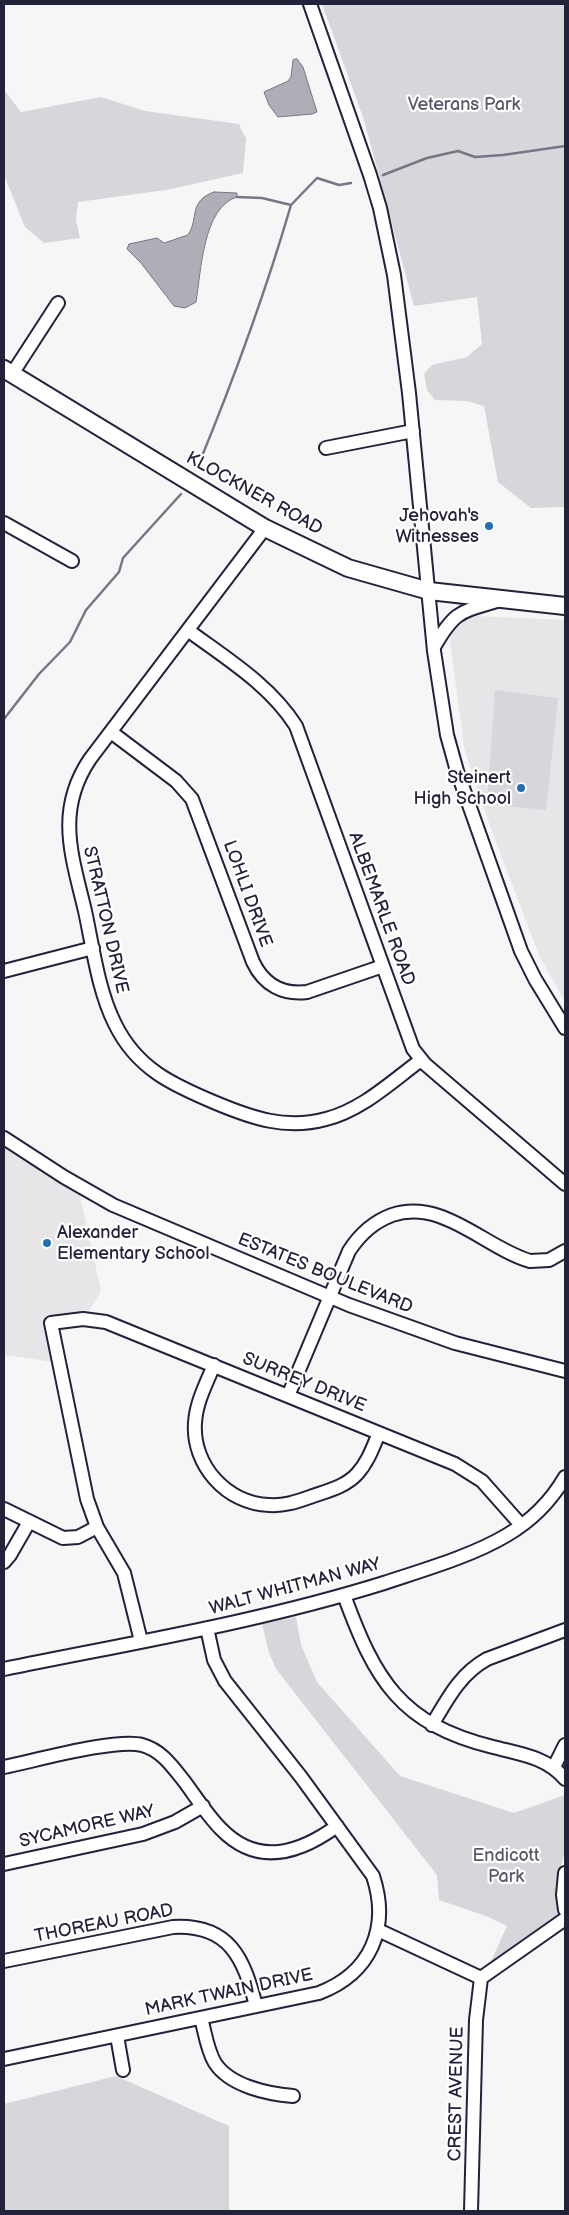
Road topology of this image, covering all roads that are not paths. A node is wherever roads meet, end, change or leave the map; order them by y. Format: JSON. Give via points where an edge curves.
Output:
{"nodes":[{"id":1,"x":310,"y":4,"type":"edge"},
{"id":2,"x":58,"y":303,"type":"dead end"},
{"id":3,"x":8,"y":372,"type":"edge"},
{"id":4,"x":413,"y":431,"type":"junction"},
{"id":5,"x":326,"y":448,"type":"dead end"},
{"id":6,"x":4,"y":524,"type":"edge"},
{"id":7,"x":265,"y":528,"type":"junction"},
{"id":8,"x":72,"y":560,"type":"dead end"},
{"id":9,"x":429,"y":591,"type":"junction"},
{"id":10,"x":504,"y":599,"type":"junction"},
{"id":11,"x":565,"y":606,"type":"edge"},
{"id":12,"x":189,"y":630,"type":"junction"},
{"id":13,"x":434,"y":647,"type":"junction"},
{"id":14,"x":111,"y":732,"type":"junction"},
{"id":15,"x":93,"y":948,"type":"junction"},
{"id":16,"x":383,"y":966,"type":"junction"},
{"id":17,"x":4,"y":971,"type":"edge"},
{"id":18,"x":565,"y":1028,"type":"edge"},
{"id":19,"x":421,"y":1060,"type":"junction"},
{"id":20,"x":4,"y":1138,"type":"edge"},
{"id":21,"x":565,"y":1184,"type":"edge"},
{"id":22,"x":565,"y":1251,"type":"edge"},
{"id":23,"x":329,"y":1297,"type":"junction"},
{"id":24,"x":214,"y":1366,"type":"junction"},
{"id":25,"x":565,"y":1371,"type":"edge"},
{"id":26,"x":288,"y":1396,"type":"junction"},
{"id":27,"x":379,"y":1433,"type":"junction"},
{"id":28,"x":565,"y":1477,"type":"edge"},
{"id":29,"x":4,"y":1509,"type":"edge"},
{"id":30,"x":29,"y":1522,"type":"junction"},
{"id":31,"x":522,"y":1525,"type":"junction"},
{"id":32,"x":97,"y":1527,"type":"junction"},
{"id":33,"x":4,"y":1562,"type":"edge"},
{"id":34,"x":344,"y":1595,"type":"junction"},
{"id":35,"x":207,"y":1628,"type":"junction"},
{"id":36,"x":565,"y":1630,"type":"edge"},
{"id":37,"x":141,"y":1641,"type":"junction"},
{"id":38,"x":4,"y":1669,"type":"edge"},
{"id":39,"x":432,"y":1725,"type":"junction"},
{"id":40,"x":565,"y":1745,"type":"edge"},
{"id":41,"x":4,"y":1767,"type":"edge"},
{"id":42,"x":554,"y":1767,"type":"junction"},
{"id":43,"x":565,"y":1779,"type":"edge"},
{"id":44,"x":203,"y":1806,"type":"junction"},
{"id":45,"x":337,"y":1826,"type":"junction"},
{"id":46,"x":4,"y":1864,"type":"edge"},
{"id":47,"x":565,"y":1873,"type":"edge"},
{"id":48,"x":565,"y":1910,"type":"edge"},
{"id":49,"x":565,"y":1919,"type":"edge"},
{"id":50,"x":378,"y":1930,"type":"junction"},
{"id":51,"x":4,"y":1962,"type":"edge"},
{"id":52,"x":480,"y":1978,"type":"junction"},
{"id":53,"x":256,"y":2006,"type":"junction"},
{"id":54,"x":202,"y":2018,"type":"junction"},
{"id":55,"x":117,"y":2036,"type":"junction"},
{"id":56,"x":4,"y":2059,"type":"edge"},
{"id":57,"x":123,"y":2070,"type":"dead end"},
{"id":58,"x":293,"y":2096,"type":"dead end"},
{"id":59,"x":471,"y":2211,"type":"edge"}],
"edges":[{"from":1,"to":4,"type":"street","via":[[380,208],[394,275]]},
{"from":2,"to":3,"type":"street"},
{"from":3,"to":7,"type":"main road","name":"KLOCKNER ROAD"},
{"from":4,"to":5,"type":"street"},
{"from":4,"to":9,"type":"street"},
{"from":6,"to":8,"type":"street"},
{"from":7,"to":9,"type":"main road","name":"KLOCKNER ROAD","via":[[362,574]]},
{"from":7,"to":12,"type":"street","name":"STRATTON DRIVE"},
{"from":9,"to":10,"type":"main road","name":"KLOCKNER ROAD"},
{"from":9,"to":13,"type":"street"},
{"from":10,"to":11,"type":"main road","name":"KLOCKNER ROAD"},
{"from":10,"to":13,"type":"street","via":[[454,617]]},
{"from":12,"to":14,"type":"street","name":"STRATTON DRIVE"},
{"from":12,"to":16,"type":"street","name":"ALBEMARLE ROAD","via":[[262,686],[296,726]]},
{"from":13,"to":18,"type":"street","via":[[447,735],[460,780],[521,951]]},
{"from":14,"to":15,"type":"street","name":"STRATTON DRIVE","via":[[79,778],[71,802],[68,827]]},
{"from":14,"to":16,"type":"street","name":"LOHLI DRIVE","via":[[176,781],[192,799],[253,962],[264,979],[280,990],[308,992]]},
{"from":15,"to":17,"type":"street"},
{"from":15,"to":19,"type":"street","name":"STRATTON DRIVE","via":[[115,1025],[134,1053],[174,1085],[251,1117],[290,1124],[340,1115]]},
{"from":16,"to":19,"type":"street","name":"ALBEMARLE ROAD","via":[[413,1049]]},
{"from":19,"to":21,"type":"street","name":"ALBEMARLE ROAD"},
{"from":20,"to":23,"type":"street","name":"ESTATES BOULEVARD","via":[[113,1205]]},
{"from":22,"to":23,"type":"street","via":[[548,1260],[530,1261],[443,1218],[420,1212],[396,1214],[373,1224],[355,1241]]},
{"from":23,"to":25,"type":"street","name":"ESTATES BOULEVARD","via":[[455,1343]]},
{"from":23,"to":26,"type":"street"},
{"from":24,"to":26,"type":"street","name":"SURREY DRIVE"},
{"from":24,"to":27,"type":"street","via":[[196,1413],[196,1439],[211,1475],[243,1500],[279,1505],[339,1487],[364,1466]]},
{"from":24,"to":32,"type":"street","name":"SURREY DRIVE","via":[[106,1322],[83,1319],[51,1323],[88,1499]]},
{"from":26,"to":27,"type":"street","name":"SURREY DRIVE"},
{"from":27,"to":31,"type":"street","name":"SURREY DRIVE","via":[[469,1472],[494,1492]]},
{"from":28,"to":31,"type":"street","name":"WALT WHITMAN WAY","via":[[549,1500]]},
{"from":29,"to":30,"type":"street"},
{"from":30,"to":32,"type":"street","via":[[63,1538]]},
{"from":30,"to":33,"type":"street"},
{"from":31,"to":34,"type":"street","name":"WALT WHITMAN WAY","via":[[495,1541],[449,1560]]},
{"from":32,"to":37,"type":"street","via":[[124,1573]]},
{"from":34,"to":35,"type":"street","name":"WALT WHITMAN WAY"},
{"from":34,"to":39,"type":"street","via":[[361,1641],[377,1671],[399,1699]]},
{"from":35,"to":37,"type":"street","name":"WALT WHITMAN WAY"},
{"from":35,"to":45,"type":"street","name":"MARK TWAIN DRIVE","via":[[214,1660],[225,1681]]},
{"from":36,"to":39,"type":"street","via":[[476,1665],[457,1684]]},
{"from":37,"to":38,"type":"street","name":"WALT WHITMAN WAY"},
{"from":39,"to":42,"type":"street","via":[[464,1740],[534,1757]]},
{"from":40,"to":42,"type":"street"},
{"from":41,"to":44,"type":"street","via":[[119,1743],[142,1745],[168,1760]]},
{"from":42,"to":43,"type":"street"},
{"from":44,"to":45,"type":"street","via":[[221,1830],[232,1838],[267,1852],[304,1847]]},
{"from":44,"to":46,"type":"street","name":"SYCAMORE WAY","via":[[176,1822],[143,1834]]},
{"from":45,"to":50,"type":"street","name":"MARK TWAIN DRIVE","via":[[373,1876],[380,1902]]},
{"from":47,"to":48,"type":"street"},
{"from":49,"to":52,"type":"street"},
{"from":50,"to":52,"type":"street"},
{"from":50,"to":53,"type":"street","name":"MARK TWAIN DRIVE","via":[[368,1955],[340,1983],[319,1993]]},
{"from":51,"to":53,"type":"street","name":"THOREAU ROAD","via":[[173,1927],[195,1928],[217,1936],[236,1952],[248,1973]]},
{"from":52,"to":59,"type":"street","name":"CREST AVENUE"},
{"from":53,"to":54,"type":"street","name":"MARK TWAIN DRIVE"},
{"from":54,"to":55,"type":"street","name":"MARK TWAIN DRIVE"},
{"from":54,"to":58,"type":"street","via":[[211,2054],[222,2071],[235,2080],[273,2095]]},
{"from":55,"to":56,"type":"street","name":"MARK TWAIN DRIVE"},
{"from":55,"to":57,"type":"street"}]}
